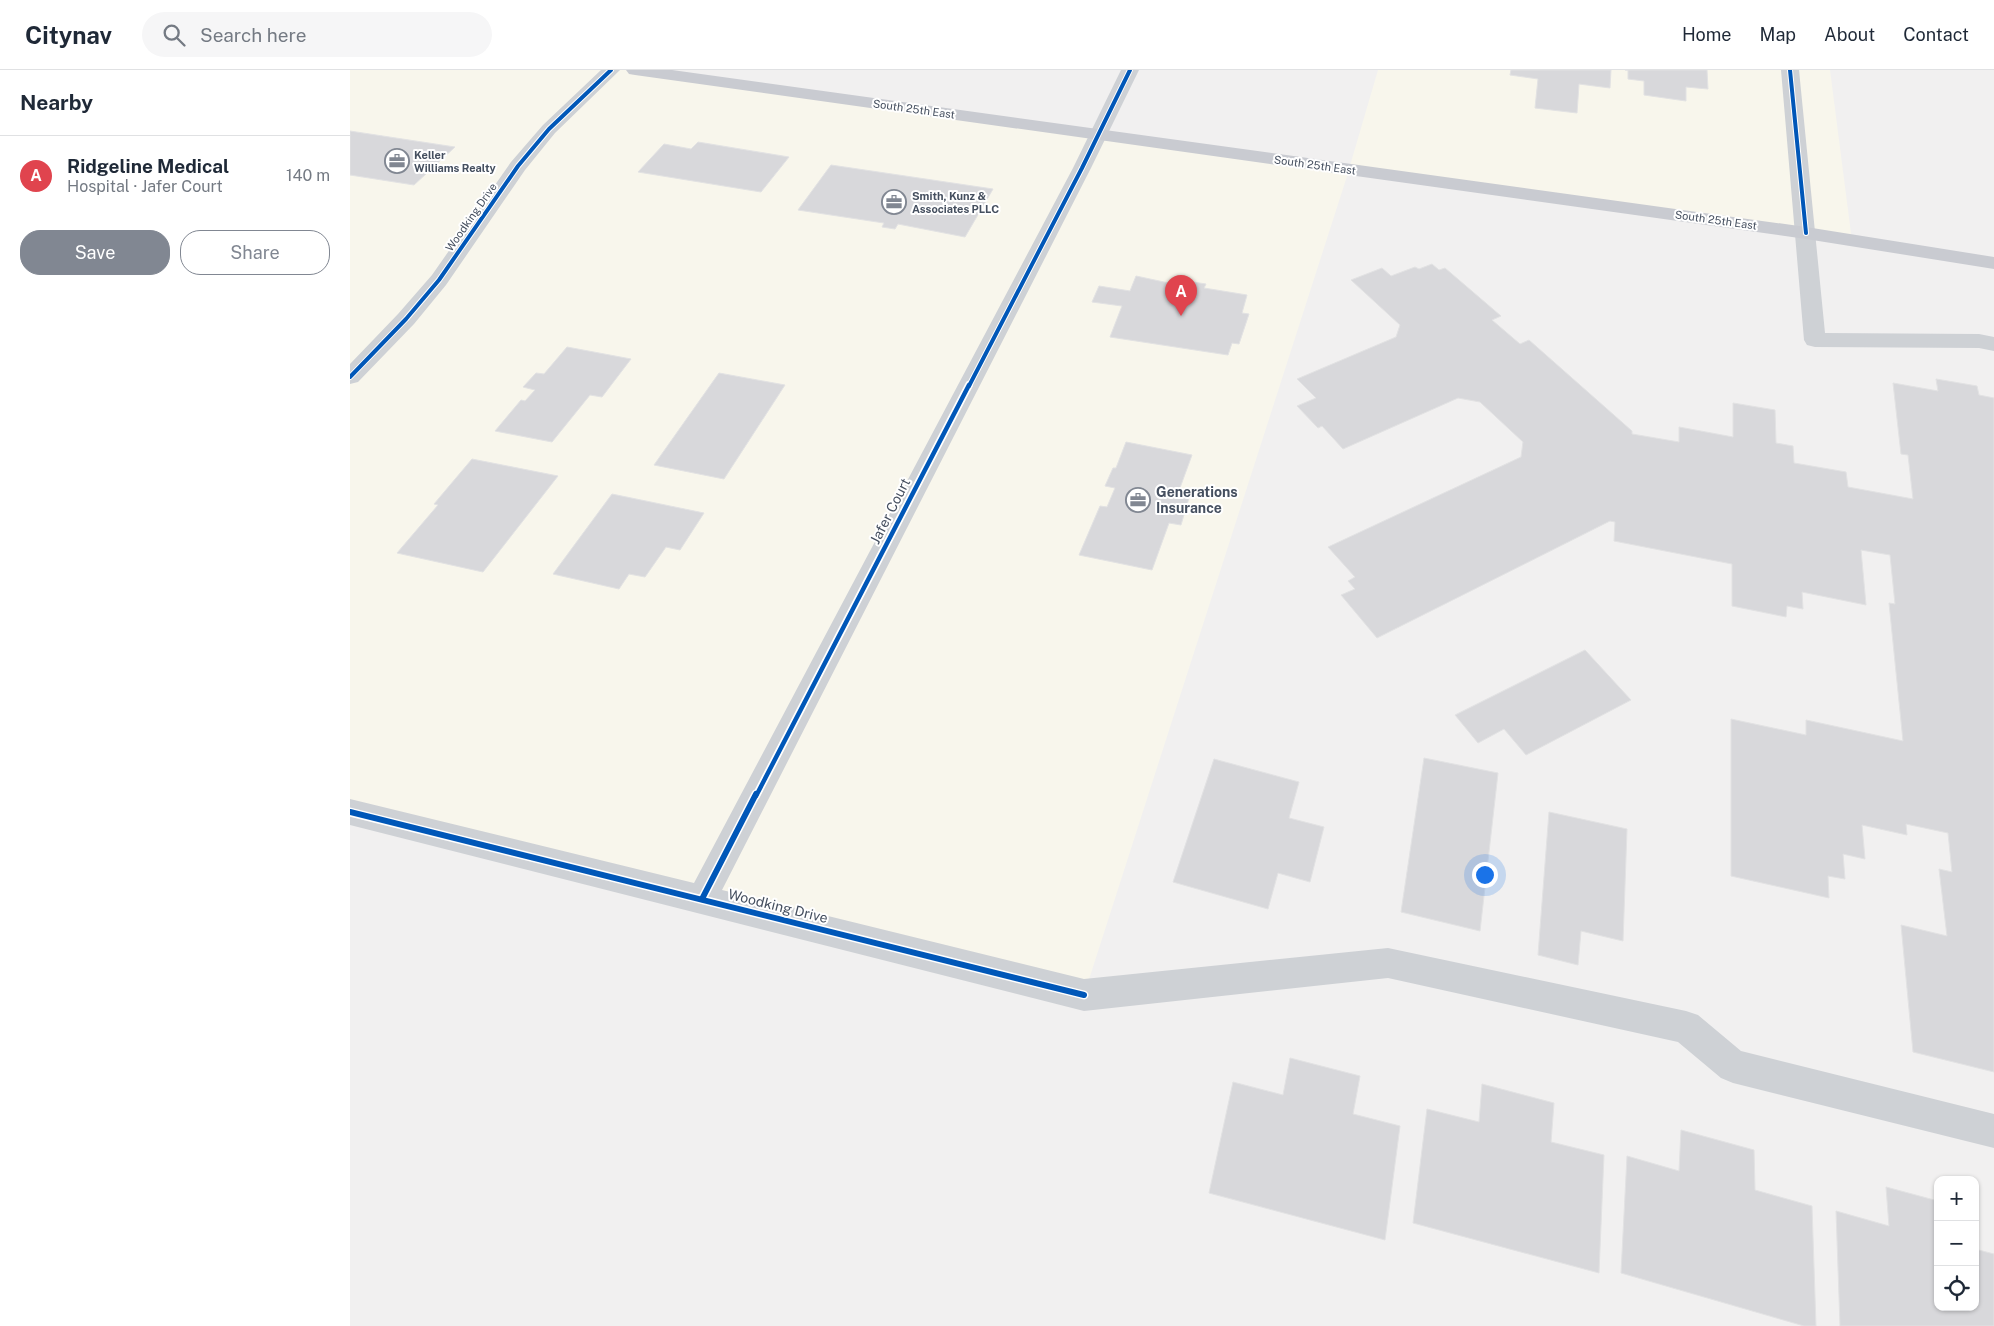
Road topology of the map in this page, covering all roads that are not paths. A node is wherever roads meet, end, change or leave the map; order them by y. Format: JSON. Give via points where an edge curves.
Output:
{"nodes":[{"id":1,"x":611,"y":70,"type":"edge"},
{"id":2,"x":635,"y":70,"type":"edge"},
{"id":3,"x":1130,"y":70,"type":"edge"},
{"id":4,"x":1790,"y":70,"type":"edge"},
{"id":5,"x":1098,"y":134,"type":"junction"},
{"id":6,"x":1806,"y":233,"type":"junction"},
{"id":7,"x":1994,"y":262,"type":"edge"},
{"id":8,"x":1994,"y":344,"type":"edge"},
{"id":9,"x":350,"y":377,"type":"edge"},
{"id":10,"x":350,"y":812,"type":"edge"},
{"id":11,"x":702,"y":898,"type":"junction"},
{"id":12,"x":1994,"y":1130,"type":"edge"}],
"edges":[{"from":1,"to":9,"type":"street","name":"Woodking Drive","via":[[544,135],[518,166],[439,280]]},
{"from":2,"to":5,"type":"main road","name":"South 25th East"},
{"from":3,"to":5,"type":"street","name":"Jafer Court"},
{"from":4,"to":6,"type":"street"},
{"from":5,"to":6,"type":"main road","name":"South 25th East"},
{"from":5,"to":11,"type":"street","name":"Jafer Court"},
{"from":6,"to":7,"type":"main road","name":"South 25th East"},
{"from":6,"to":8,"type":"street","via":[[1815,340],[1979,341]]},
{"from":10,"to":11,"type":"street","name":"Woodking Drive"},
{"from":11,"to":12,"type":"street","name":"Woodking Drive","via":[[1084,994],[1388,963],[1686,1027],[1733,1066]]}]}
